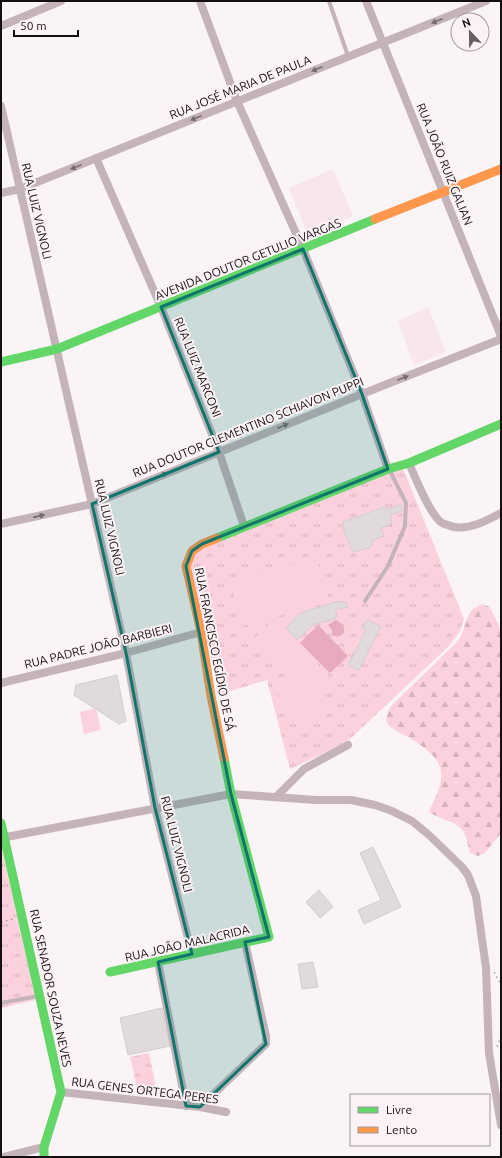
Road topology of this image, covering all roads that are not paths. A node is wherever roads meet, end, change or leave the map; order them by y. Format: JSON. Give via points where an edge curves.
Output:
{"nodes":[{"id":1,"x":61,"y":1,"type":"edge"},
{"id":2,"x":200,"y":1,"type":"edge"},
{"id":3,"x":329,"y":1,"type":"edge"},
{"id":4,"x":366,"y":1,"type":"edge"},
{"id":5,"x":486,"y":1,"type":"edge"},
{"id":6,"x":1,"y":26,"type":"edge"},
{"id":7,"x":384,"y":42,"type":"junction"},
{"id":8,"x":348,"y":57,"type":"junction"},
{"id":9,"x":237,"y":101,"type":"junction"},
{"id":10,"x":1,"y":106,"type":"edge"},
{"id":11,"x":96,"y":158,"type":"junction"},
{"id":12,"x":501,"y":169,"type":"edge"},
{"id":13,"x":20,"y":189,"type":"junction"},
{"id":14,"x":443,"y":192,"type":"junction"},
{"id":15,"x":1,"y":193,"type":"edge"},
{"id":16,"x":303,"y":249,"type":"junction"},
{"id":17,"x":161,"y":307,"type":"junction"},
{"id":18,"x":501,"y":336,"type":"edge"},
{"id":19,"x":501,"y":339,"type":"edge"},
{"id":20,"x":57,"y":350,"type":"junction"},
{"id":21,"x":1,"y":362,"type":"edge"},
{"id":22,"x":362,"y":394,"type":"junction"},
{"id":23,"x":501,"y":424,"type":"edge"},
{"id":24,"x":219,"y":452,"type":"junction"},
{"id":25,"x":409,"y":463,"type":"junction"},
{"id":26,"x":388,"y":469,"type":"junction"},
{"id":27,"x":92,"y":504,"type":"junction"},
{"id":28,"x":501,"y":514,"type":"edge"},
{"id":29,"x":1,"y":524,"type":"edge"},
{"id":30,"x":244,"y":526,"type":"junction"},
{"id":31,"x":365,"y":601,"type":"dead end"},
{"id":32,"x":201,"y":632,"type":"junction"},
{"id":33,"x":126,"y":653,"type":"junction"},
{"id":34,"x":1,"y":683,"type":"edge"},
{"id":35,"x":348,"y":746,"type":"dead end"},
{"id":36,"x":231,"y":794,"type":"junction"},
{"id":37,"x":277,"y":796,"type":"junction"},
{"id":38,"x":155,"y":808,"type":"junction"},
{"id":39,"x":1,"y":823,"type":"edge"},
{"id":40,"x":3,"y":838,"type":"edge"},
{"id":41,"x":269,"y":937,"type":"joint"},
{"id":42,"x":245,"y":942,"type":"junction"},
{"id":43,"x":192,"y":954,"type":"junction"},
{"id":44,"x":158,"y":962,"type":"junction"},
{"id":45,"x":110,"y":972,"type":"dead end"},
{"id":46,"x":40,"y":996,"type":"junction"},
{"id":47,"x":1,"y":1003,"type":"edge"},
{"id":48,"x":61,"y":1092,"type":"junction"},
{"id":49,"x":186,"y":1106,"type":"junction"},
{"id":50,"x":200,"y":1107,"type":"junction"},
{"id":51,"x":226,"y":1112,"type":"dead end"},
{"id":52,"x":501,"y":1125,"type":"edge"},
{"id":53,"x":44,"y":1147,"type":"junction"},
{"id":54,"x":4,"y":1157,"type":"edge"},
{"id":55,"x":44,"y":1157,"type":"edge"}],
"edges":[{"from":1,"to":6,"type":"street"},
{"from":2,"to":9,"type":"street"},
{"from":3,"to":8,"type":"lane"},
{"from":4,"to":7,"type":"street","name":"RUA JOÃO RUIZ GALIAN"},
{"from":5,"to":7,"type":"street","name":"RUA JOSÉ MARIA DE PAULA","one_way":true},
{"from":7,"to":8,"type":"street","name":"RUA JOSÉ MARIA DE PAULA"},
{"from":7,"to":14,"type":"street","name":"RUA JOÃO RUIZ GALIAN"},
{"from":8,"to":9,"type":"street","name":"RUA JOSÉ MARIA DE PAULA","one_way":true},
{"from":9,"to":11,"type":"street","name":"RUA JOSÉ MARIA DE PAULA","one_way":true},
{"from":9,"to":16,"type":"street"},
{"from":10,"to":13,"type":"street","name":"RUA LUIZ VIGNOLI"},
{"from":11,"to":13,"type":"street","name":"RUA JOSÉ MARIA DE PAULA","one_way":true},
{"from":11,"to":17,"type":"street","name":"RUA LUIZ MARCONI"},
{"from":12,"to":14,"type":"street","name":"AVENIDA DOUTOR GETULIO VARGAS"},
{"from":13,"to":15,"type":"street","name":"RUA JOSÉ MARIA DE PAULA"},
{"from":13,"to":20,"type":"street","name":"RUA LUIZ VIGNOLI"},
{"from":14,"to":16,"type":"street","name":"AVENIDA DOUTOR GETULIO VARGAS"},
{"from":14,"to":18,"type":"street","name":"RUA JOÃO RUIZ GALIAN"},
{"from":16,"to":17,"type":"street","name":"AVENIDA DOUTOR GETULIO VARGAS"},
{"from":16,"to":22,"type":"street"},
{"from":17,"to":20,"type":"street","name":"AVENIDA DOUTOR GETULIO VARGAS"},
{"from":17,"to":24,"type":"street","name":"RUA LUIZ MARCONI"},
{"from":22,"to":19,"type":"street","name":"RUA DOUTOR CLEMENTINO SCHIAVON PUPPI","one_way":true},
{"from":20,"to":21,"type":"street","name":"AVENIDA DOUTOR GETULIO VARGAS"},
{"from":20,"to":27,"type":"street","name":"RUA LUIZ VIGNOLI"},
{"from":24,"to":22,"type":"street","name":"RUA DOUTOR CLEMENTINO SCHIAVON PUPPI","one_way":true},
{"from":22,"to":26,"type":"street"},
{"from":23,"to":25,"type":"street","name":"RUA FRANCISCO EGÍDIO DE SÁ"},
{"from":27,"to":24,"type":"street","name":"RUA DOUTOR CLEMENTINO SCHIAVON PUPPI","one_way":true},
{"from":24,"to":30,"type":"street","name":"RUA LUIZ MARCONI"},
{"from":25,"to":26,"type":"street","name":"RUA FRANCISCO EGÍDIO DE SÁ"},
{"from":25,"to":28,"type":"street","via":[[433,512],[441,522],[454,527],[468,526]]},
{"from":26,"to":30,"type":"street","name":"RUA FRANCISCO EGÍDIO DE SÁ"},
{"from":26,"to":31,"type":"lane","via":[[406,503],[405,526],[388,566]]},
{"from":29,"to":27,"type":"street","name":"RUA DOUTOR CLEMENTINO SCHIAVON PUPPI","one_way":true},
{"from":27,"to":33,"type":"street","name":"RUA LUIZ VIGNOLI"},
{"from":30,"to":32,"type":"street","name":"RUA FRANCISCO EGÍDIO DE SÁ","via":[[192,551],[186,566]]},
{"from":32,"to":33,"type":"street","name":"RUA PADRE JOÃO BARBIERI"},
{"from":32,"to":36,"type":"street","name":"RUA FRANCISCO EGÍDIO DE SÁ"},
{"from":33,"to":34,"type":"street","name":"RUA PADRE JOÃO BARBIERI"},
{"from":33,"to":38,"type":"street","name":"RUA LUIZ VIGNOLI"},
{"from":35,"to":37,"type":"street","via":[[304,769]]},
{"from":36,"to":37,"type":"street"},
{"from":36,"to":38,"type":"street"},
{"from":36,"to":41,"type":"street","name":"RUA FRANCISCO EGÍDIO DE SÁ"},
{"from":37,"to":52,"type":"street","via":[[351,800],[392,811],[412,821],[429,835],[468,875],[478,907],[486,968],[489,1052]]},
{"from":38,"to":40,"type":"street"},
{"from":38,"to":43,"type":"street","name":"RUA LUIZ VIGNOLI"},
{"from":39,"to":40,"type":"street","name":"RUA SENADOR SOUZA NEVES"},
{"from":40,"to":46,"type":"street","name":"RUA SENADOR SOUZA NEVES"},
{"from":41,"to":42,"type":"street","name":"RUA JOÃO MALACRIDA"},
{"from":42,"to":43,"type":"street","name":"RUA JOÃO MALACRIDA"},
{"from":42,"to":50,"type":"street","via":[[266,1044]]},
{"from":43,"to":44,"type":"street","name":"RUA JOÃO MALACRIDA"},
{"from":44,"to":45,"type":"street","name":"RUA JOÃO MALACRIDA"},
{"from":44,"to":49,"type":"street"},
{"from":46,"to":47,"type":"lane"},
{"from":46,"to":48,"type":"street","name":"RUA SENADOR SOUZA NEVES"},
{"from":48,"to":49,"type":"street","name":"RUA GENES ORTEGA PERES"},
{"from":48,"to":53,"type":"street","name":"RUA SENADOR SOUZA NEVES"},
{"from":49,"to":50,"type":"street","name":"RUA GENES ORTEGA PERES"},
{"from":50,"to":51,"type":"street","name":"RUA GENES ORTEGA PERES"},
{"from":53,"to":54,"type":"street"},
{"from":53,"to":55,"type":"street","name":"RUA SENADOR SOUZA NEVES"}]}
